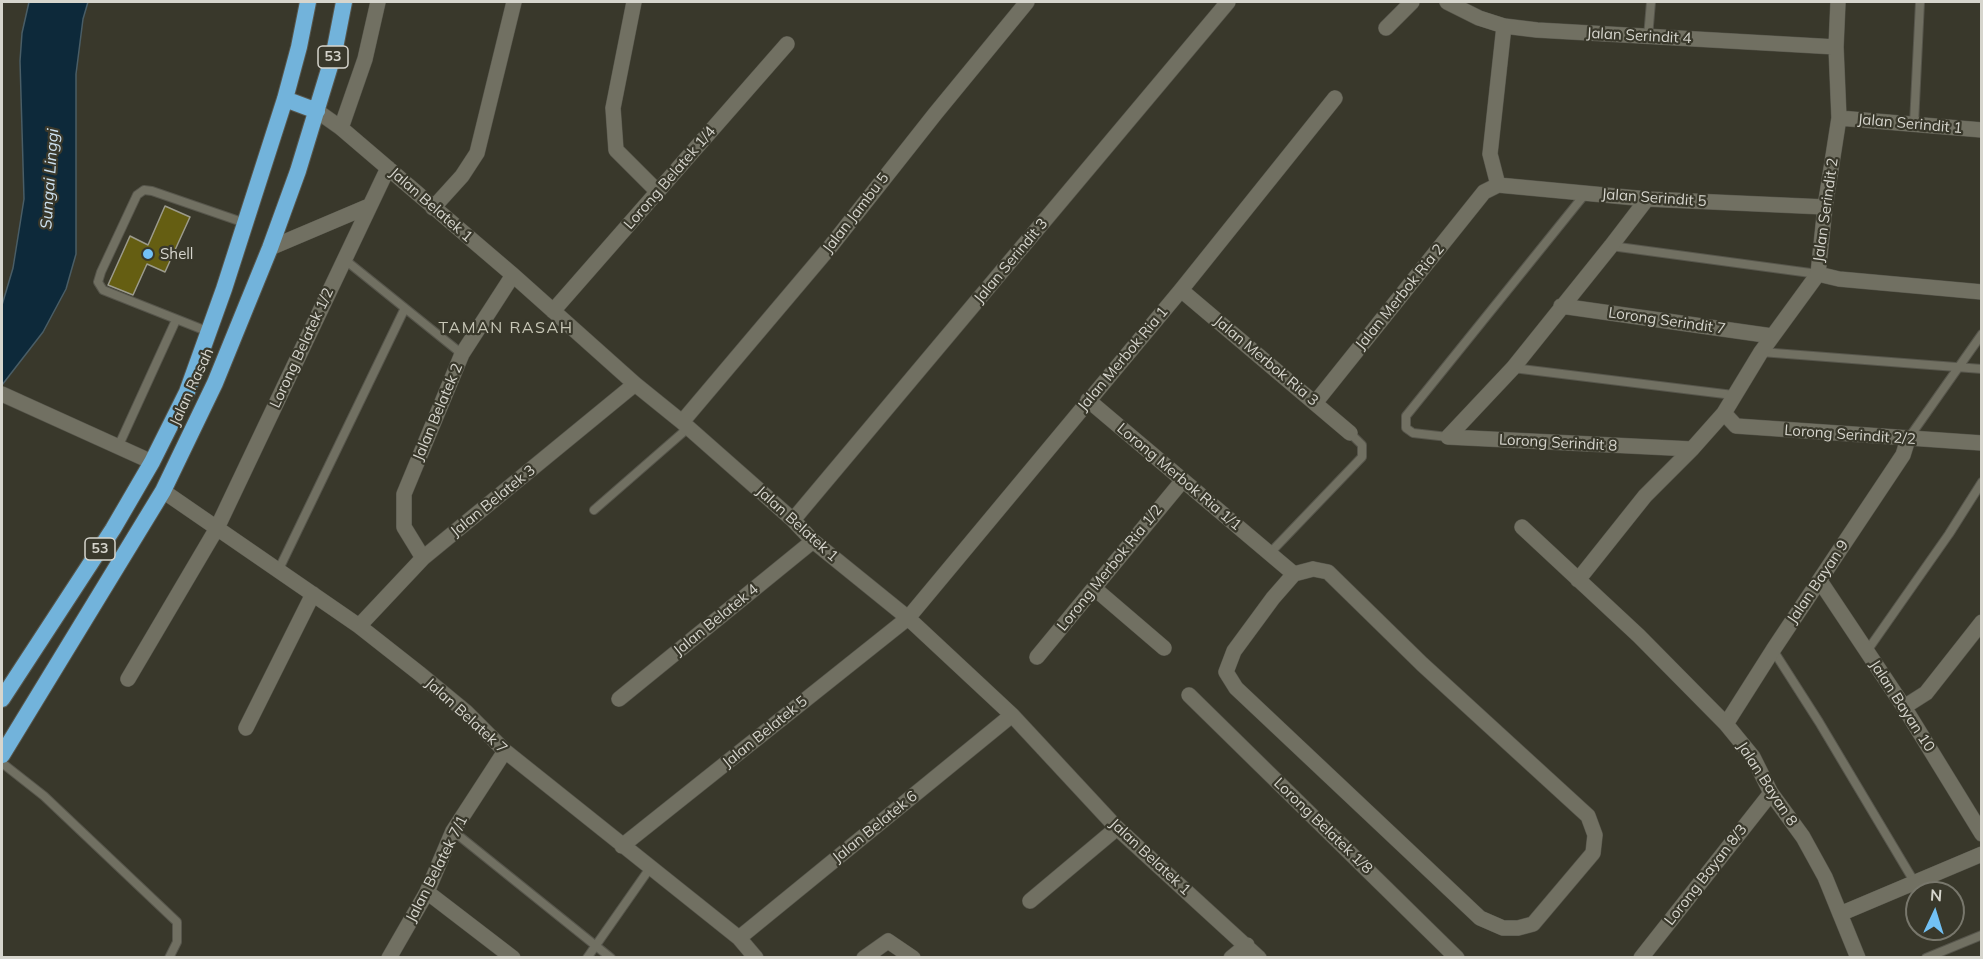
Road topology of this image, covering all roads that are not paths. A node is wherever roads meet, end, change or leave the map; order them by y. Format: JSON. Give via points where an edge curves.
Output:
{"nodes":[{"id":1,"x":308,"y":2,"type":"edge"},
{"id":2,"x":344,"y":2,"type":"edge"},
{"id":3,"x":378,"y":2,"type":"edge"},
{"id":4,"x":513,"y":2,"type":"edge"},
{"id":5,"x":634,"y":2,"type":"edge"},
{"id":6,"x":1027,"y":2,"type":"edge"},
{"id":7,"x":1228,"y":2,"type":"edge"},
{"id":8,"x":1412,"y":2,"type":"edge"},
{"id":9,"x":1447,"y":2,"type":"edge"},
{"id":10,"x":1651,"y":2,"type":"edge"},
{"id":11,"x":1838,"y":2,"type":"edge"},
{"id":12,"x":1920,"y":2,"type":"edge"},
{"id":13,"x":1504,"y":26,"type":"junction"},
{"id":14,"x":1386,"y":28,"type":"dead end"},
{"id":15,"x":1648,"y":37,"type":"junction"},
{"id":16,"x":787,"y":44,"type":"dead end"},
{"id":17,"x":1836,"y":47,"type":"junction"},
{"id":18,"x":1335,"y":98,"type":"dead end"},
{"id":19,"x":285,"y":99,"type":"junction"},
{"id":20,"x":317,"y":111,"type":"junction"},
{"id":21,"x":1839,"y":118,"type":"junction"},
{"id":22,"x":1914,"y":124,"type":"junction"},
{"id":23,"x":341,"y":128,"type":"junction"},
{"id":24,"x":1982,"y":130,"type":"edge"},
{"id":25,"x":388,"y":168,"type":"junction"},
{"id":26,"x":1491,"y":188,"type":"junction"},
{"id":27,"x":658,"y":192,"type":"junction"},
{"id":28,"x":1586,"y":193,"type":"junction"},
{"id":29,"x":1647,"y":199,"type":"junction"},
{"id":30,"x":369,"y":206,"type":"junction"},
{"id":31,"x":1825,"y":207,"type":"junction"},
{"id":32,"x":433,"y":208,"type":"junction"},
{"id":33,"x":245,"y":223,"type":"junction"},
{"id":34,"x":1611,"y":246,"type":"junction"},
{"id":35,"x":270,"y":248,"type":"junction"},
{"id":36,"x":344,"y":259,"type":"junction"},
{"id":37,"x":1818,"y":274,"type":"junction"},
{"id":38,"x":513,"y":275,"type":"junction"},
{"id":39,"x":1181,"y":290,"type":"junction"},
{"id":40,"x":1982,"y":292,"type":"edge"},
{"id":41,"x":1561,"y":306,"type":"junction"},
{"id":42,"x":405,"y":308,"type":"junction"},
{"id":43,"x":553,"y":311,"type":"junction"},
{"id":44,"x":176,"y":320,"type":"junction"},
{"id":45,"x":209,"y":333,"type":"junction"},
{"id":46,"x":1982,"y":334,"type":"edge"},
{"id":47,"x":1772,"y":336,"type":"junction"},
{"id":48,"x":1761,"y":352,"type":"junction"},
{"id":49,"x":462,"y":354,"type":"junction"},
{"id":50,"x":1959,"y":367,"type":"junction"},
{"id":51,"x":1513,"y":368,"type":"junction"},
{"id":52,"x":1982,"y":369,"type":"edge"},
{"id":53,"x":635,"y":384,"type":"junction"},
{"id":54,"x":4,"y":395,"type":"edge"},
{"id":55,"x":1733,"y":395,"type":"junction"},
{"id":56,"x":1088,"y":400,"type":"junction"},
{"id":57,"x":1316,"y":403,"type":"junction"},
{"id":58,"x":1724,"y":413,"type":"junction"},
{"id":59,"x":685,"y":425,"type":"junction"},
{"id":60,"x":1350,"y":434,"type":"joint"},
{"id":61,"x":1448,"y":437,"type":"junction"},
{"id":62,"x":1908,"y":439,"type":"junction"},
{"id":63,"x":1982,"y":443,"type":"edge"},
{"id":64,"x":118,"y":447,"type":"junction"},
{"id":65,"x":1692,"y":449,"type":"junction"},
{"id":66,"x":152,"y":462,"type":"junction"},
{"id":67,"x":1183,"y":480,"type":"junction"},
{"id":68,"x":1982,"y":482,"type":"edge"},
{"id":69,"x":164,"y":491,"type":"junction"},
{"id":70,"x":594,"y":510,"type":"dead end"},
{"id":71,"x":793,"y":520,"type":"junction"},
{"id":72,"x":1522,"y":527,"type":"dead end"},
{"id":73,"x":217,"y":528,"type":"junction"},
{"id":74,"x":813,"y":541,"type":"junction"},
{"id":75,"x":1269,"y":554,"type":"junction"},
{"id":76,"x":423,"y":558,"type":"junction"},
{"id":77,"x":278,"y":571,"type":"junction"},
{"id":78,"x":1294,"y":574,"type":"junction"},
{"id":79,"x":1578,"y":580,"type":"junction"},
{"id":80,"x":1820,"y":581,"type":"junction"},
{"id":81,"x":1094,"y":588,"type":"junction"},
{"id":82,"x":313,"y":594,"type":"junction"},
{"id":83,"x":908,"y":618,"type":"junction"},
{"id":84,"x":1982,"y":622,"type":"edge"},
{"id":85,"x":359,"y":626,"type":"junction"},
{"id":86,"x":1164,"y":648,"type":"dead end"},
{"id":87,"x":1773,"y":650,"type":"junction"},
{"id":88,"x":1867,"y":651,"type":"junction"},
{"id":89,"x":1037,"y":657,"type":"dead end"},
{"id":90,"x":128,"y":679,"type":"dead end"},
{"id":91,"x":1189,"y":695,"type":"dead end"},
{"id":92,"x":2,"y":699,"type":"edge"},
{"id":93,"x":619,"y":699,"type":"dead end"},
{"id":94,"x":1904,"y":708,"type":"junction"},
{"id":95,"x":1012,"y":715,"type":"junction"},
{"id":96,"x":1726,"y":724,"type":"junction"},
{"id":97,"x":246,"y":728,"type":"dead end"},
{"id":98,"x":505,"y":751,"type":"junction"},
{"id":99,"x":2,"y":755,"type":"edge"},
{"id":100,"x":2,"y":763,"type":"edge"},
{"id":101,"x":1771,"y":793,"type":"junction"},
{"id":102,"x":1117,"y":828,"type":"junction"},
{"id":103,"x":453,"y":831,"type":"junction"},
{"id":104,"x":1982,"y":834,"type":"edge"},
{"id":105,"x":622,"y":846,"type":"junction"},
{"id":106,"x":1982,"y":854,"type":"edge"},
{"id":107,"x":651,"y":868,"type":"junction"},
{"id":108,"x":1914,"y":881,"type":"edge"},
{"id":109,"x":1920,"y":881,"type":"edge"},
{"id":110,"x":1905,"y":887,"type":"edge"},
{"id":111,"x":427,"y":892,"type":"junction"},
{"id":112,"x":1030,"y":901,"type":"dead end"},
{"id":113,"x":1840,"y":914,"type":"junction"},
{"id":114,"x":1982,"y":935,"type":"edge"},
{"id":115,"x":739,"y":938,"type":"junction"},
{"id":116,"x":1247,"y":945,"type":"junction"},
{"id":117,"x":596,"y":946,"type":"junction"},
{"id":118,"x":169,"y":957,"type":"edge"},
{"id":119,"x":389,"y":957,"type":"edge"},
{"id":120,"x":513,"y":957,"type":"edge"},
{"id":121,"x":587,"y":957,"type":"edge"},
{"id":122,"x":611,"y":957,"type":"edge"},
{"id":123,"x":756,"y":957,"type":"edge"},
{"id":124,"x":864,"y":957,"type":"edge"},
{"id":125,"x":914,"y":957,"type":"edge"},
{"id":126,"x":1231,"y":957,"type":"edge"},
{"id":127,"x":1259,"y":957,"type":"edge"},
{"id":128,"x":1457,"y":957,"type":"edge"},
{"id":129,"x":1641,"y":957,"type":"edge"},
{"id":130,"x":1858,"y":957,"type":"edge"},
{"id":131,"x":1926,"y":957,"type":"edge"}],
"edges":[{"from":1,"to":19,"type":"highway","name":"Jalan Rasah","number":"53"},
{"from":2,"to":20,"type":"highway","name":"Jalan Rasah","number":"53"},
{"from":3,"to":23,"type":"street","via":[[365,59]]},
{"from":4,"to":32,"type":"street","via":[[477,153]]},
{"from":5,"to":27,"type":"street","via":[[613,108],[616,150]]},
{"from":6,"to":59,"type":"street","name":"Jalan Jambu 5"},
{"from":7,"to":71,"type":"street","name":"Jalan Serindit 3"},
{"from":8,"to":14,"type":"street"},
{"from":9,"to":13,"type":"street","name":"Jalan Serindit 4"},
{"from":10,"to":15,"type":"lane"},
{"from":11,"to":17,"type":"street","name":"Jalan Serindit 2"},
{"from":12,"to":22,"type":"lane"},
{"from":13,"to":15,"type":"street","name":"Jalan Serindit 4"},
{"from":13,"to":26,"type":"street","via":[[1490,154]]},
{"from":15,"to":17,"type":"street","name":"Jalan Serindit 4"},
{"from":16,"to":27,"type":"street","name":"Lorong Belatek 1/4"},
{"from":17,"to":21,"type":"street","name":"Jalan Serindit 2"},
{"from":18,"to":39,"type":"street","name":"Jalan Merbok Ria 1"},
{"from":19,"to":20,"type":"highway"},
{"from":19,"to":33,"type":"highway","name":"Jalan Rasah","number":"53"},
{"from":20,"to":23,"type":"street","name":"Jalan Belatek 1"},
{"from":20,"to":35,"type":"highway","name":"Jalan Rasah","number":"53"},
{"from":21,"to":22,"type":"street","name":"Jalan Serindit 1"},
{"from":21,"to":31,"type":"street","name":"Jalan Serindit 2"},
{"from":22,"to":24,"type":"street","name":"Jalan Serindit 1"},
{"from":23,"to":25,"type":"street","name":"Jalan Belatek 1"},
{"from":25,"to":30,"type":"street","name":"Lorong Belatek 1/2"},
{"from":25,"to":32,"type":"street","name":"Jalan Belatek 1"},
{"from":26,"to":28,"type":"street","name":"Jalan Serindit 5"},
{"from":26,"to":57,"type":"street","name":"Jalan Merbok Ria 2"},
{"from":27,"to":43,"type":"street","name":"Lorong Belatek 1/4"},
{"from":28,"to":29,"type":"street","name":"Jalan Serindit 5"},
{"from":28,"to":61,"type":"lane","via":[[1406,416],[1406,428],[1413,433]]},
{"from":29,"to":31,"type":"street","name":"Jalan Serindit 5"},
{"from":29,"to":34,"type":"street"},
{"from":30,"to":35,"type":"street"},
{"from":30,"to":36,"type":"street","name":"Lorong Belatek 1/2"},
{"from":31,"to":37,"type":"street","name":"Jalan Serindit 2"},
{"from":32,"to":38,"type":"street","name":"Jalan Belatek 1"},
{"from":33,"to":44,"type":"lane","via":[[152,191],[144,189],[137,195],[98,282],[103,290]]},
{"from":33,"to":45,"type":"highway","name":"Jalan Rasah","number":"53"},
{"from":34,"to":37,"type":"lane"},
{"from":34,"to":41,"type":"street"},
{"from":35,"to":69,"type":"highway","name":"Jalan Rasah","number":"53","via":[[215,383]]},
{"from":36,"to":42,"type":"lane"},
{"from":36,"to":73,"type":"street","name":"Lorong Belatek 1/2"},
{"from":37,"to":40,"type":"street"},
{"from":37,"to":47,"type":"street","name":"Jalan Serindit 2"},
{"from":38,"to":43,"type":"street","name":"Jalan Belatek 1"},
{"from":38,"to":49,"type":"street","name":"Jalan Belatek 2"},
{"from":39,"to":56,"type":"street","name":"Jalan Merbok Ria 1"},
{"from":39,"to":57,"type":"street","name":"Jalan Merbok Ria 3"},
{"from":41,"to":47,"type":"street","name":"Lorong Serindit 7"},
{"from":41,"to":51,"type":"street"},
{"from":42,"to":49,"type":"lane"},
{"from":42,"to":77,"type":"lane"},
{"from":43,"to":53,"type":"street","name":"Jalan Belatek 1"},
{"from":44,"to":45,"type":"lane"},
{"from":44,"to":64,"type":"lane"},
{"from":45,"to":66,"type":"highway","name":"Jalan Rasah","number":"53","via":[[187,392]]},
{"from":46,"to":50,"type":"lane"},
{"from":47,"to":48,"type":"street","name":"Jalan Serindit 2"},
{"from":48,"to":50,"type":"lane"},
{"from":48,"to":55,"type":"street","name":"Jalan Serindit 2"},
{"from":49,"to":76,"type":"street","name":"Jalan Belatek 2","via":[[404,494],[404,527]]},
{"from":50,"to":52,"type":"lane"},
{"from":50,"to":62,"type":"lane"},
{"from":51,"to":55,"type":"lane"},
{"from":51,"to":61,"type":"street"},
{"from":53,"to":59,"type":"street","name":"Jalan Belatek 1"},
{"from":53,"to":76,"type":"street","name":"Jalan Belatek 3"},
{"from":54,"to":64,"type":"street"},
{"from":55,"to":58,"type":"street","name":"Jalan Serindit 2"},
{"from":56,"to":67,"type":"street","name":"Lorong Merbok Ria 1/1"},
{"from":56,"to":83,"type":"street","name":"Jalan Merbok Ria 1"},
{"from":57,"to":60,"type":"street","name":"Jalan Merbok Ria 3"},
{"from":58,"to":62,"type":"street","name":"Lorong Serindit 2/2","via":[[1736,426]]},
{"from":58,"to":65,"type":"street","name":"Jalan Serindit 2"},
{"from":59,"to":70,"type":"lane"},
{"from":59,"to":71,"type":"street","name":"Jalan Belatek 1"},
{"from":60,"to":75,"type":"lane","via":[[1362,445],[1362,457]]},
{"from":61,"to":65,"type":"street","name":"Lorong Serindit 8"},
{"from":62,"to":63,"type":"street","name":"Lorong Serindit 2/2"},
{"from":62,"to":80,"type":"street","name":"Jalan Bayan 9","via":[[1903,455]]},
{"from":64,"to":66,"type":"street"},
{"from":65,"to":79,"type":"street","via":[[1645,496]]},
{"from":66,"to":92,"type":"highway","name":"Jalan Rasah","number":"53"},
{"from":67,"to":75,"type":"street","name":"Lorong Merbok Ria 1/1"},
{"from":67,"to":81,"type":"street","name":"Lorong Merbok Ria 1/2"},
{"from":68,"to":88,"type":"lane"},
{"from":69,"to":73,"type":"street","name":"Jalan Belatek 7"},
{"from":69,"to":99,"type":"highway","name":"Jalan Rasah","number":"53"},
{"from":71,"to":74,"type":"street","name":"Jalan Belatek 1"},
{"from":72,"to":79,"type":"street","name":"Jalan Bayan 8"},
{"from":73,"to":77,"type":"street","name":"Jalan Belatek 7"},
{"from":73,"to":90,"type":"street","name":"Lorong Belatek 1/2"},
{"from":74,"to":83,"type":"street","name":"Jalan Belatek 1"},
{"from":74,"to":93,"type":"street","name":"Jalan Belatek 4"},
{"from":75,"to":78,"type":"street","name":"Lorong Merbok Ria 1/1"},
{"from":76,"to":85,"type":"street","name":"Jalan Belatek 3"},
{"from":77,"to":82,"type":"street","name":"Jalan Belatek 7"},
{"from":78,"to":78,"type":"street","via":[[1313,569],[1328,572],[1588,816],[1595,835],[1593,853],[1533,924],[1503,928],[1480,918],[1236,688],[1226,672],[1234,651]]},
{"from":79,"to":96,"type":"street","name":"Jalan Bayan 8"},
{"from":80,"to":87,"type":"street","name":"Jalan Bayan 9"},
{"from":80,"to":88,"type":"street","name":"Jalan Bayan 10"},
{"from":81,"to":86,"type":"street"},
{"from":81,"to":89,"type":"street","name":"Lorong Merbok Ria 1/2"},
{"from":82,"to":85,"type":"street","name":"Jalan Belatek 7"},
{"from":82,"to":97,"type":"street"},
{"from":83,"to":95,"type":"street","name":"Jalan Belatek 1"},
{"from":83,"to":105,"type":"street","name":"Jalan Belatek 5"},
{"from":84,"to":94,"type":"street","via":[[1926,693]]},
{"from":85,"to":98,"type":"street","name":"Jalan Belatek 7","via":[[466,712]]},
{"from":87,"to":96,"type":"street","name":"Jalan Bayan 9"},
{"from":87,"to":108,"type":"lane"},
{"from":88,"to":94,"type":"street","name":"Jalan Bayan 10"},
{"from":91,"to":128,"type":"street","name":"Lorong Belatek 1/8"},
{"from":94,"to":104,"type":"street","name":"Jalan Bayan 10"},
{"from":95,"to":102,"type":"street","name":"Jalan Belatek 1"},
{"from":95,"to":115,"type":"street","name":"Jalan Belatek 6"},
{"from":96,"to":101,"type":"street","name":"Jalan Bayan 8","via":[[1753,757]]},
{"from":98,"to":103,"type":"street","name":"Jalan Belatek 7/1"},
{"from":98,"to":105,"type":"street","name":"Jalan Belatek 7"},
{"from":100,"to":118,"type":"lane","via":[[44,796],[177,922],[177,942]]},
{"from":101,"to":113,"type":"street","name":"Jalan Bayan 8","via":[[1803,837]]},
{"from":101,"to":129,"type":"street","name":"Lorong Bayan 8/3"},
{"from":102,"to":112,"type":"street"},
{"from":102,"to":116,"type":"street","name":"Jalan Belatek 1"},
{"from":103,"to":111,"type":"street","name":"Jalan Belatek 7/1"},
{"from":103,"to":117,"type":"lane"},
{"from":105,"to":107,"type":"street","name":"Jalan Belatek 7"},
{"from":106,"to":109,"type":"street"},
{"from":107,"to":115,"type":"street","name":"Jalan Belatek 7"},
{"from":107,"to":117,"type":"lane"},
{"from":110,"to":113,"type":"street"},
{"from":111,"to":119,"type":"street","name":"Jalan Belatek 7/1"},
{"from":111,"to":120,"type":"street"},
{"from":113,"to":130,"type":"street","name":"Jalan Bayan 8"},
{"from":114,"to":131,"type":"lane"},
{"from":115,"to":123,"type":"street","name":"Jalan Belatek 7"},
{"from":116,"to":126,"type":"street"},
{"from":116,"to":127,"type":"street","name":"Jalan Belatek 1"},
{"from":117,"to":121,"type":"lane"},
{"from":117,"to":122,"type":"lane"},
{"from":124,"to":125,"type":"street","via":[[888,941]]}]}
